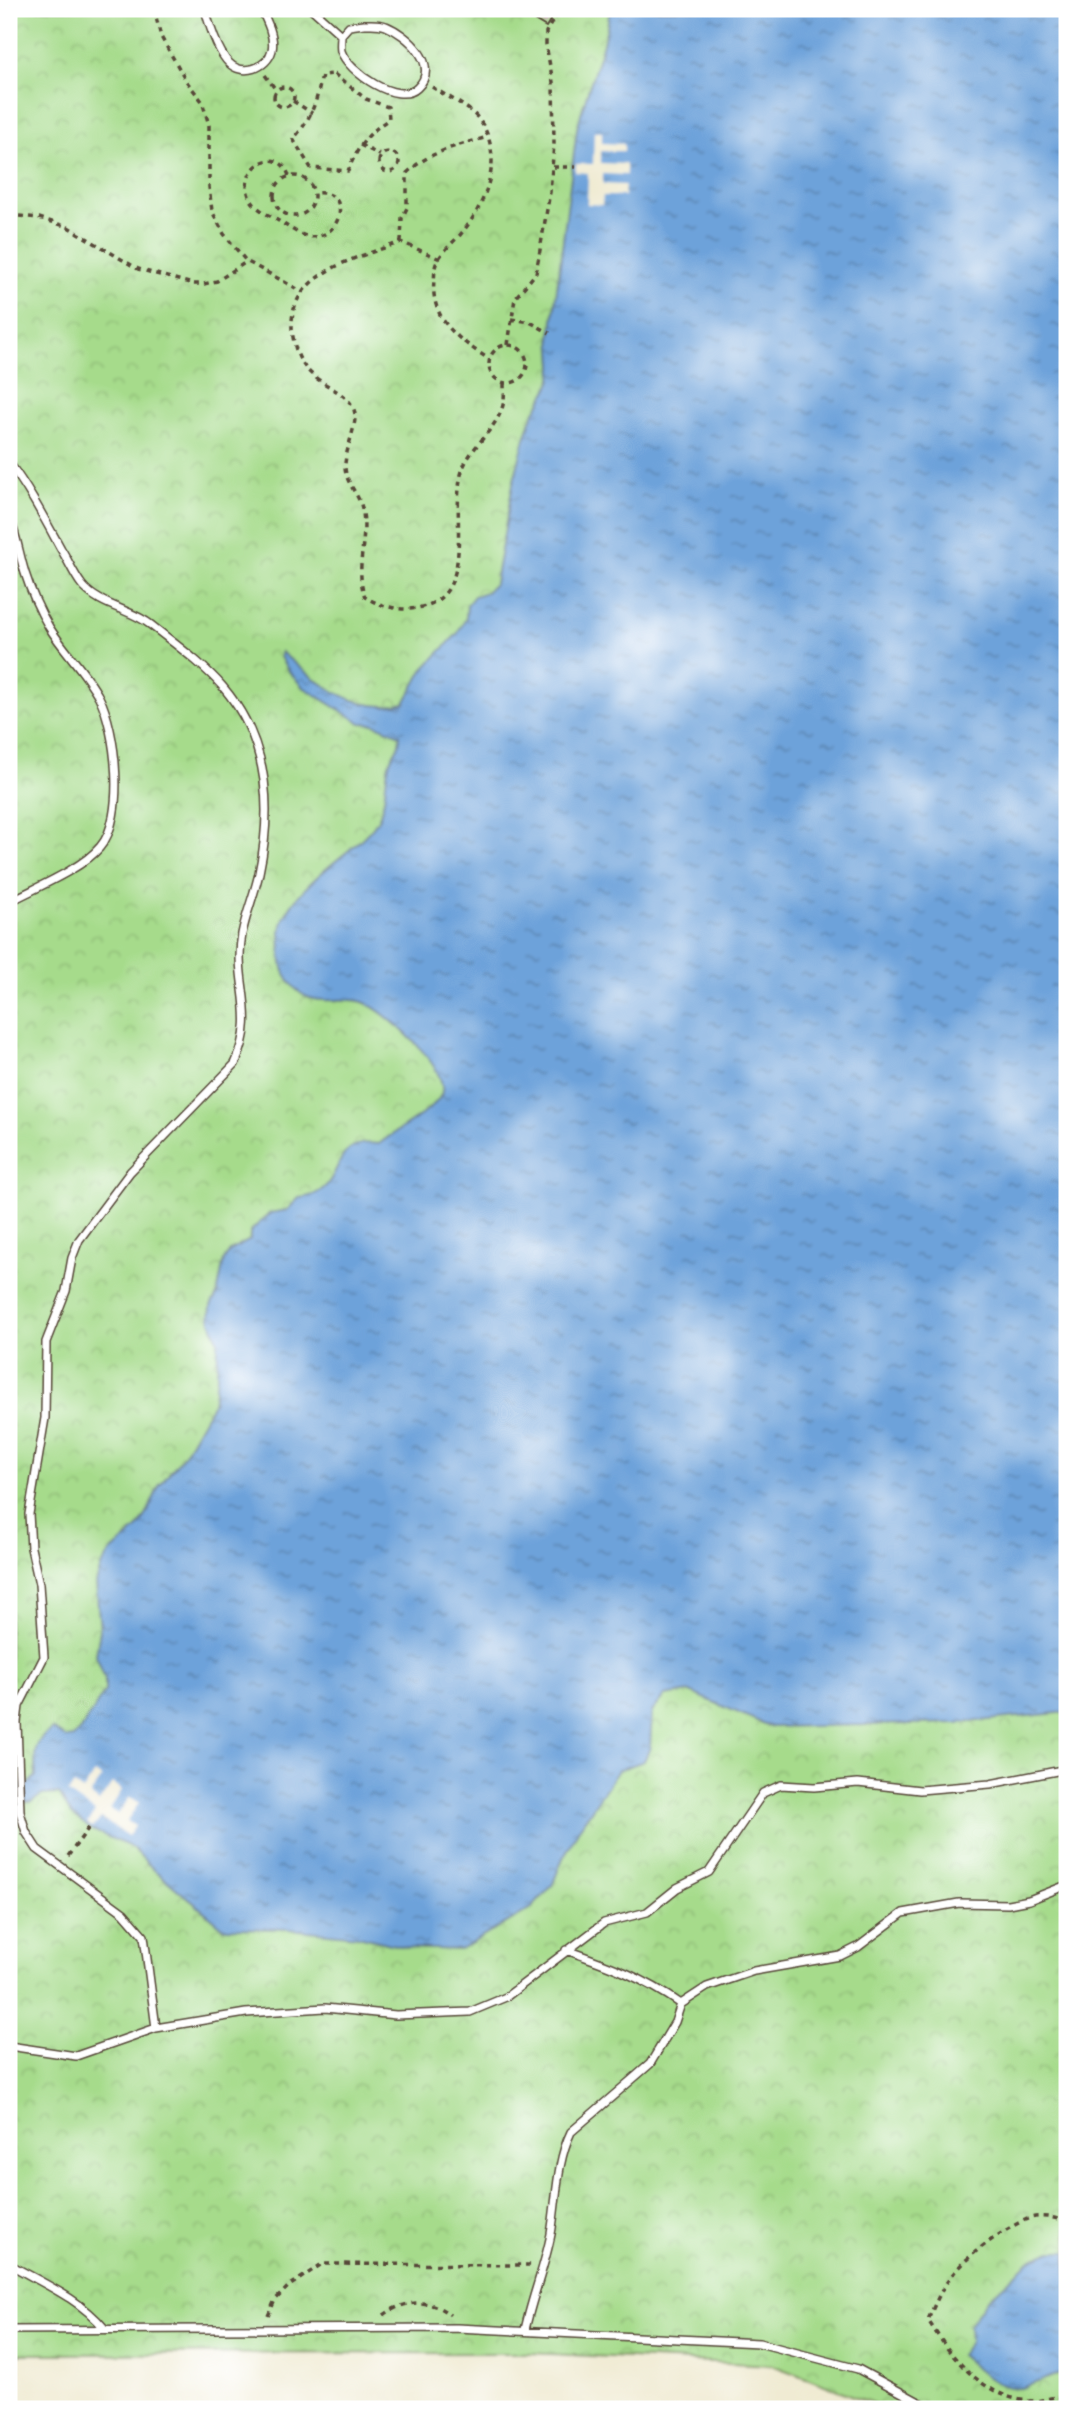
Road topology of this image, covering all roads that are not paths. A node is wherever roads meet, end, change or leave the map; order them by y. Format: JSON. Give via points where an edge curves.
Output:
{"nodes":[{"id":1,"x":205,"y":9,"type":"edge"},
{"id":2,"x":261,"y":9,"type":"edge"},
{"id":3,"x":312,"y":9,"type":"edge"},
{"id":4,"x":341,"y":35,"type":"junction"},
{"id":5,"x":10,"y":214,"type":"edge"},
{"id":6,"x":9,"y":224,"type":"edge"},
{"id":7,"x":9,"y":463,"type":"edge"},
{"id":8,"x":9,"y":517,"type":"edge"},
{"id":9,"x":9,"y":902,"type":"edge"},
{"id":10,"x":1067,"y":1769,"type":"edge"},
{"id":11,"x":1067,"y":1885,"type":"edge"},
{"id":12,"x":566,"y":1950,"type":"junction"},
{"id":13,"x":681,"y":2004,"type":"junction"},
{"id":14,"x":156,"y":2028,"type":"junction"},
{"id":15,"x":10,"y":2045,"type":"edge"},
{"id":16,"x":9,"y":2055,"type":"edge"},
{"id":17,"x":9,"y":2264,"type":"edge"},
{"id":18,"x":104,"y":2329,"type":"junction"},
{"id":19,"x":9,"y":2330,"type":"edge"},
{"id":20,"x":525,"y":2330,"type":"junction"},
{"id":21,"x":932,"y":2409,"type":"edge"}],
"edges":[{"from":1,"to":2,"type":"lane","via":[[226,61],[247,71],[259,66],[272,51],[272,36]]},
{"from":3,"to":4,"type":"lane"},
{"from":4,"to":4,"type":"lane","via":[[349,26],[364,24],[382,24],[400,33],[419,51],[424,62],[422,81],[407,93],[374,84],[348,62],[341,50]]},
{"from":5,"to":6,"type":"lane"},
{"from":7,"to":14,"type":"lane","via":[[83,587],[148,622],[222,686],[240,709],[265,778],[260,872],[240,953],[246,1009],[242,1049],[235,1064],[130,1172],[79,1240],[46,1342],[46,1409],[29,1514],[44,1657],[19,1706],[20,1812],[37,1849],[124,1913],[144,1936]]},
{"from":8,"to":9,"type":"lane","via":[[35,600],[99,698],[109,725],[115,773],[113,817],[99,849]]},
{"from":10,"to":12,"type":"lane","via":[[990,1784],[920,1790],[858,1783],[780,1785],[763,1793],[709,1872],[677,1888],[647,1912],[604,1923]]},
{"from":11,"to":13,"type":"lane","via":[[1008,1904],[959,1903],[903,1913],[839,1956],[754,1971],[707,1987]]},
{"from":12,"to":13,"type":"lane","via":[[631,1973]]},
{"from":12,"to":14,"type":"lane","via":[[506,1997],[470,2012],[396,2015],[325,2008],[246,2013]]},
{"from":13,"to":20,"type":"lane","via":[[650,2064],[571,2132]]},
{"from":14,"to":15,"type":"lane","via":[[76,2056]]},
{"from":15,"to":16,"type":"lane"},
{"from":17,"to":18,"type":"lane","via":[[74,2301]]},
{"from":18,"to":19,"type":"lane"},
{"from":18,"to":20,"type":"lane"},
{"from":20,"to":21,"type":"lane","via":[[759,2343],[858,2369]]}]}
